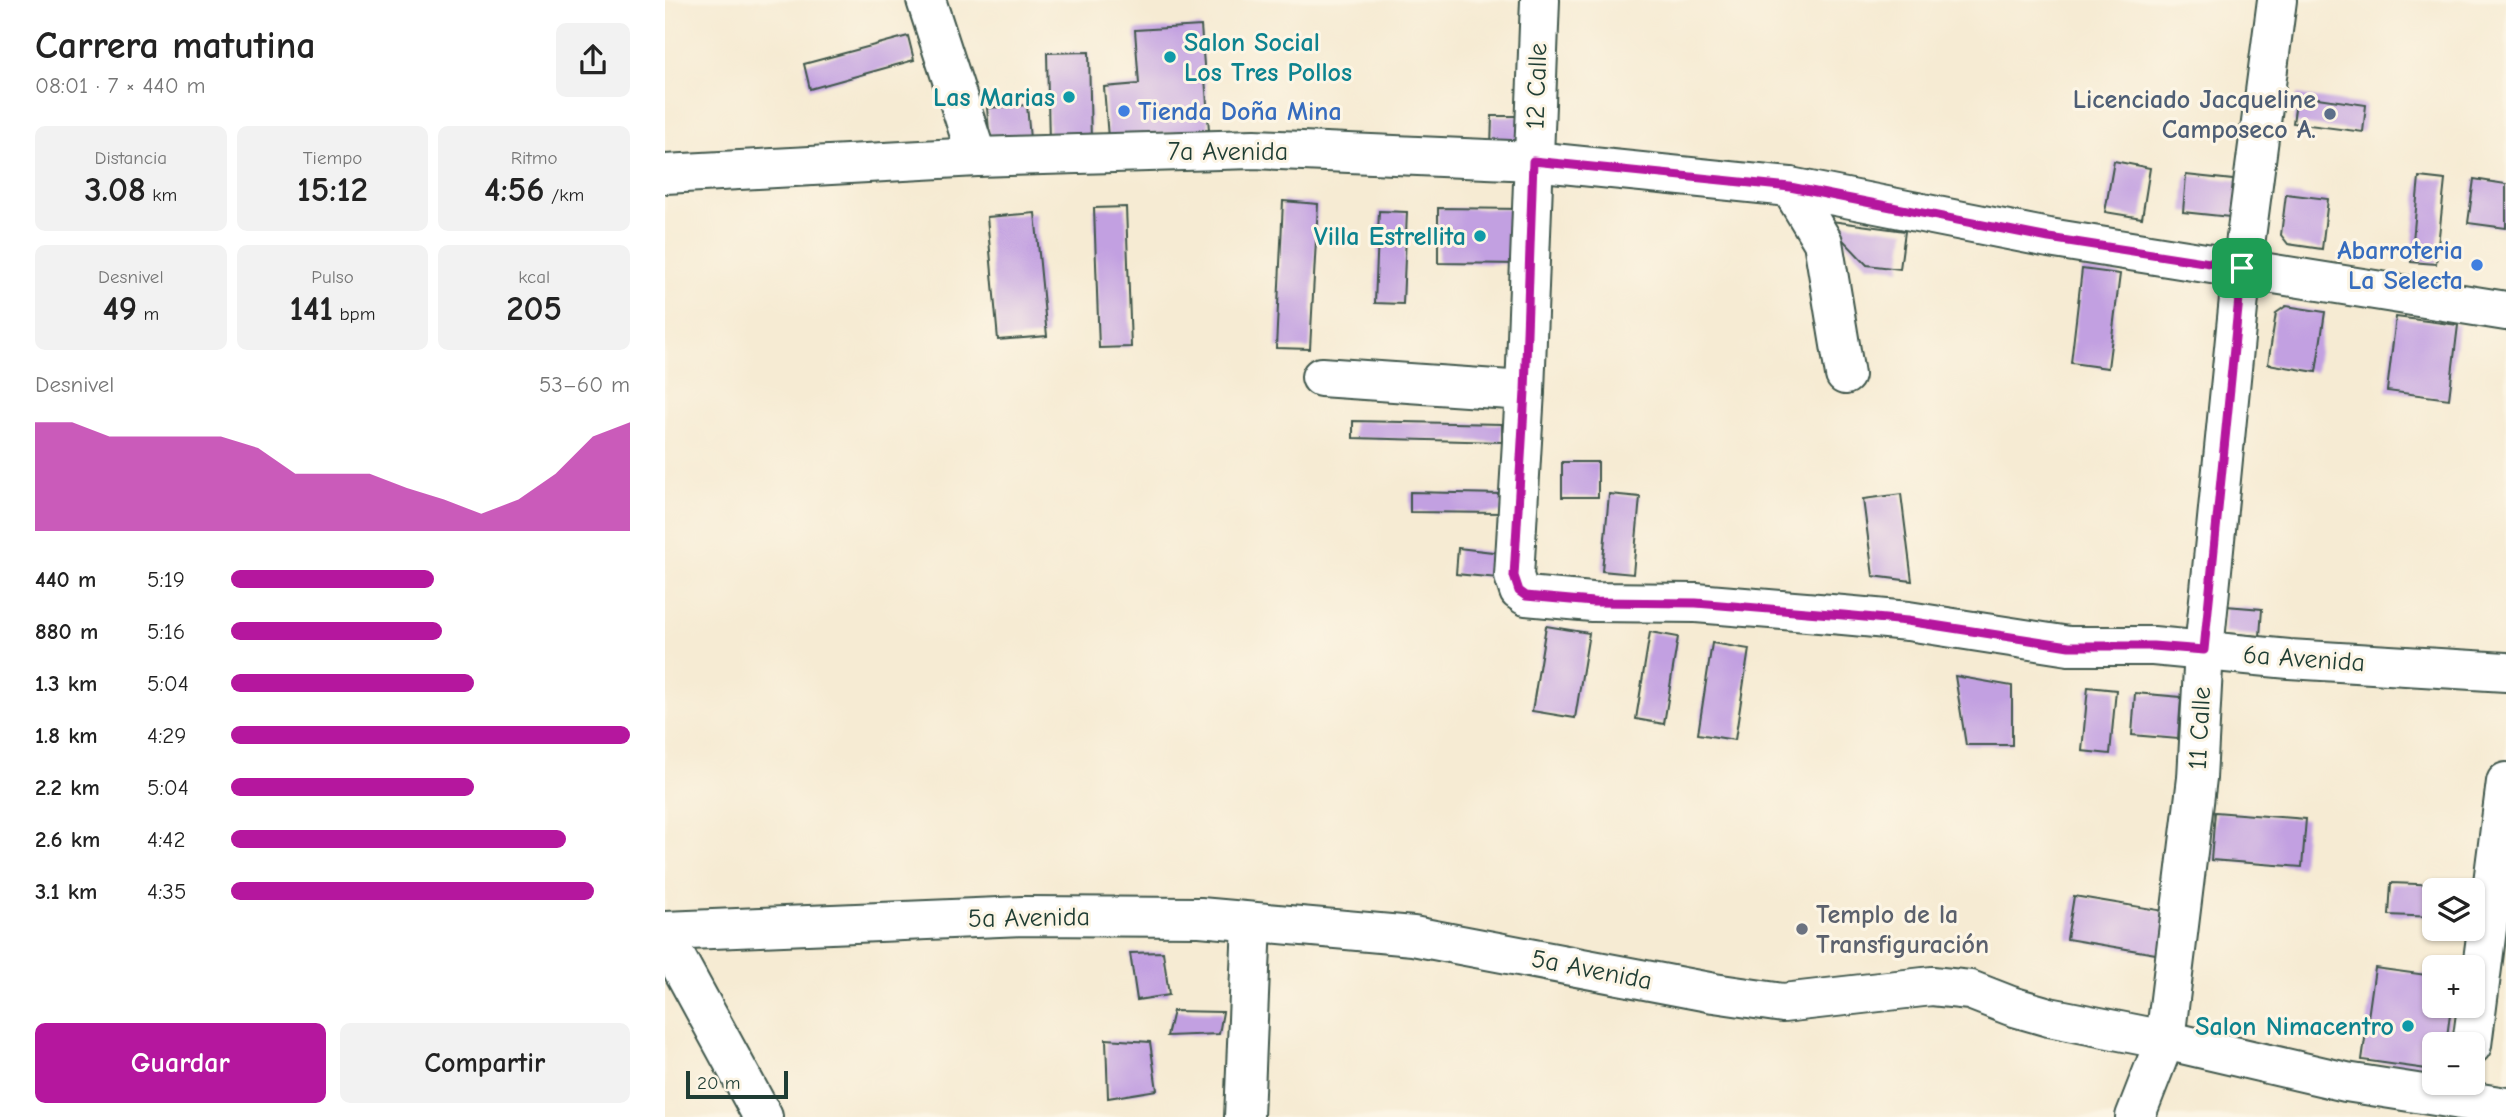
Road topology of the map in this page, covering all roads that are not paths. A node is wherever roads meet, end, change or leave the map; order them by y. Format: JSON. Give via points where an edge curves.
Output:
{"nodes":[{"id":1,"x":926,"y":0,"type":"edge"},
{"id":2,"x":1540,"y":0,"type":"edge"},
{"id":3,"x":2277,"y":0,"type":"edge"},
{"id":4,"x":977,"y":157,"type":"junction"},
{"id":5,"x":1533,"y":161,"type":"junction"},
{"id":6,"x":665,"y":174,"type":"edge"},
{"id":7,"x":1790,"y":187,"type":"junction"},
{"id":8,"x":2242,"y":268,"type":"junction"},
{"id":9,"x":2506,"y":311,"type":"edge"},
{"id":10,"x":1845,"y":375,"type":"dead end"},
{"id":11,"x":1321,"y":377,"type":"dead end"},
{"id":12,"x":1525,"y":391,"type":"junction"},
{"id":13,"x":1519,"y":591,"type":"joint"},
{"id":14,"x":2204,"y":650,"type":"junction"},
{"id":15,"x":2506,"y":672,"type":"edge"},
{"id":16,"x":2506,"y":782,"type":"edge"},
{"id":17,"x":1252,"y":922,"type":"junction"},
{"id":18,"x":665,"y":930,"type":"edge"},
{"id":19,"x":665,"y":937,"type":"edge"},
{"id":20,"x":2474,"y":1032,"type":"edge"},
{"id":21,"x":2165,"y":1040,"type":"junction"},
{"id":22,"x":2465,"y":1100,"type":"edge"},
{"id":23,"x":2506,"y":1107,"type":"edge"},
{"id":24,"x":763,"y":1117,"type":"edge"},
{"id":25,"x":1244,"y":1117,"type":"edge"},
{"id":26,"x":2135,"y":1117,"type":"edge"}],
"edges":[{"from":1,"to":4,"type":"street"},
{"from":2,"to":5,"type":"street","name":"12 Calle"},
{"from":3,"to":8,"type":"street","name":"11 Calle"},
{"from":4,"to":5,"type":"street","name":"7a Avenida","via":[[1254,149]]},
{"from":4,"to":6,"type":"street","name":"7a Avenida"},
{"from":5,"to":7,"type":"street","name":"7a Avenida"},
{"from":5,"to":12,"type":"street","name":"12 Calle"},
{"from":7,"to":8,"type":"street","name":"7a Avenida","via":[[2049,238]]},
{"from":7,"to":10,"type":"street","via":[[1822,242]]},
{"from":8,"to":9,"type":"street","name":"7a Avenida"},
{"from":8,"to":14,"type":"street","name":"11 Calle"},
{"from":11,"to":12,"type":"street"},
{"from":12,"to":13,"type":"street","name":"12 Calle","via":[[1514,576]]},
{"from":13,"to":14,"type":"street","name":"6a Avenida","via":[[1534,598],[1696,603],[1907,621],[2069,646]]},
{"from":14,"to":15,"type":"street","name":"6a Avenida"},
{"from":14,"to":21,"type":"street","name":"11 Calle","via":[[2197,778]]},
{"from":16,"to":20,"type":"street"},
{"from":17,"to":18,"type":"street","name":"5a Avenida","via":[[1200,916],[1023,916]]},
{"from":17,"to":21,"type":"street","name":"5a Avenida","via":[[1413,936],[1783,1003],[1952,987],[2049,1017]]},
{"from":17,"to":25,"type":"street"},
{"from":19,"to":24,"type":"street"},
{"from":21,"to":22,"type":"street","name":"5a Avenida","via":[[2346,1082]]},
{"from":21,"to":26,"type":"street","name":"11 Calle"},
{"from":22,"to":23,"type":"street","name":"5a Avenida"}]}
